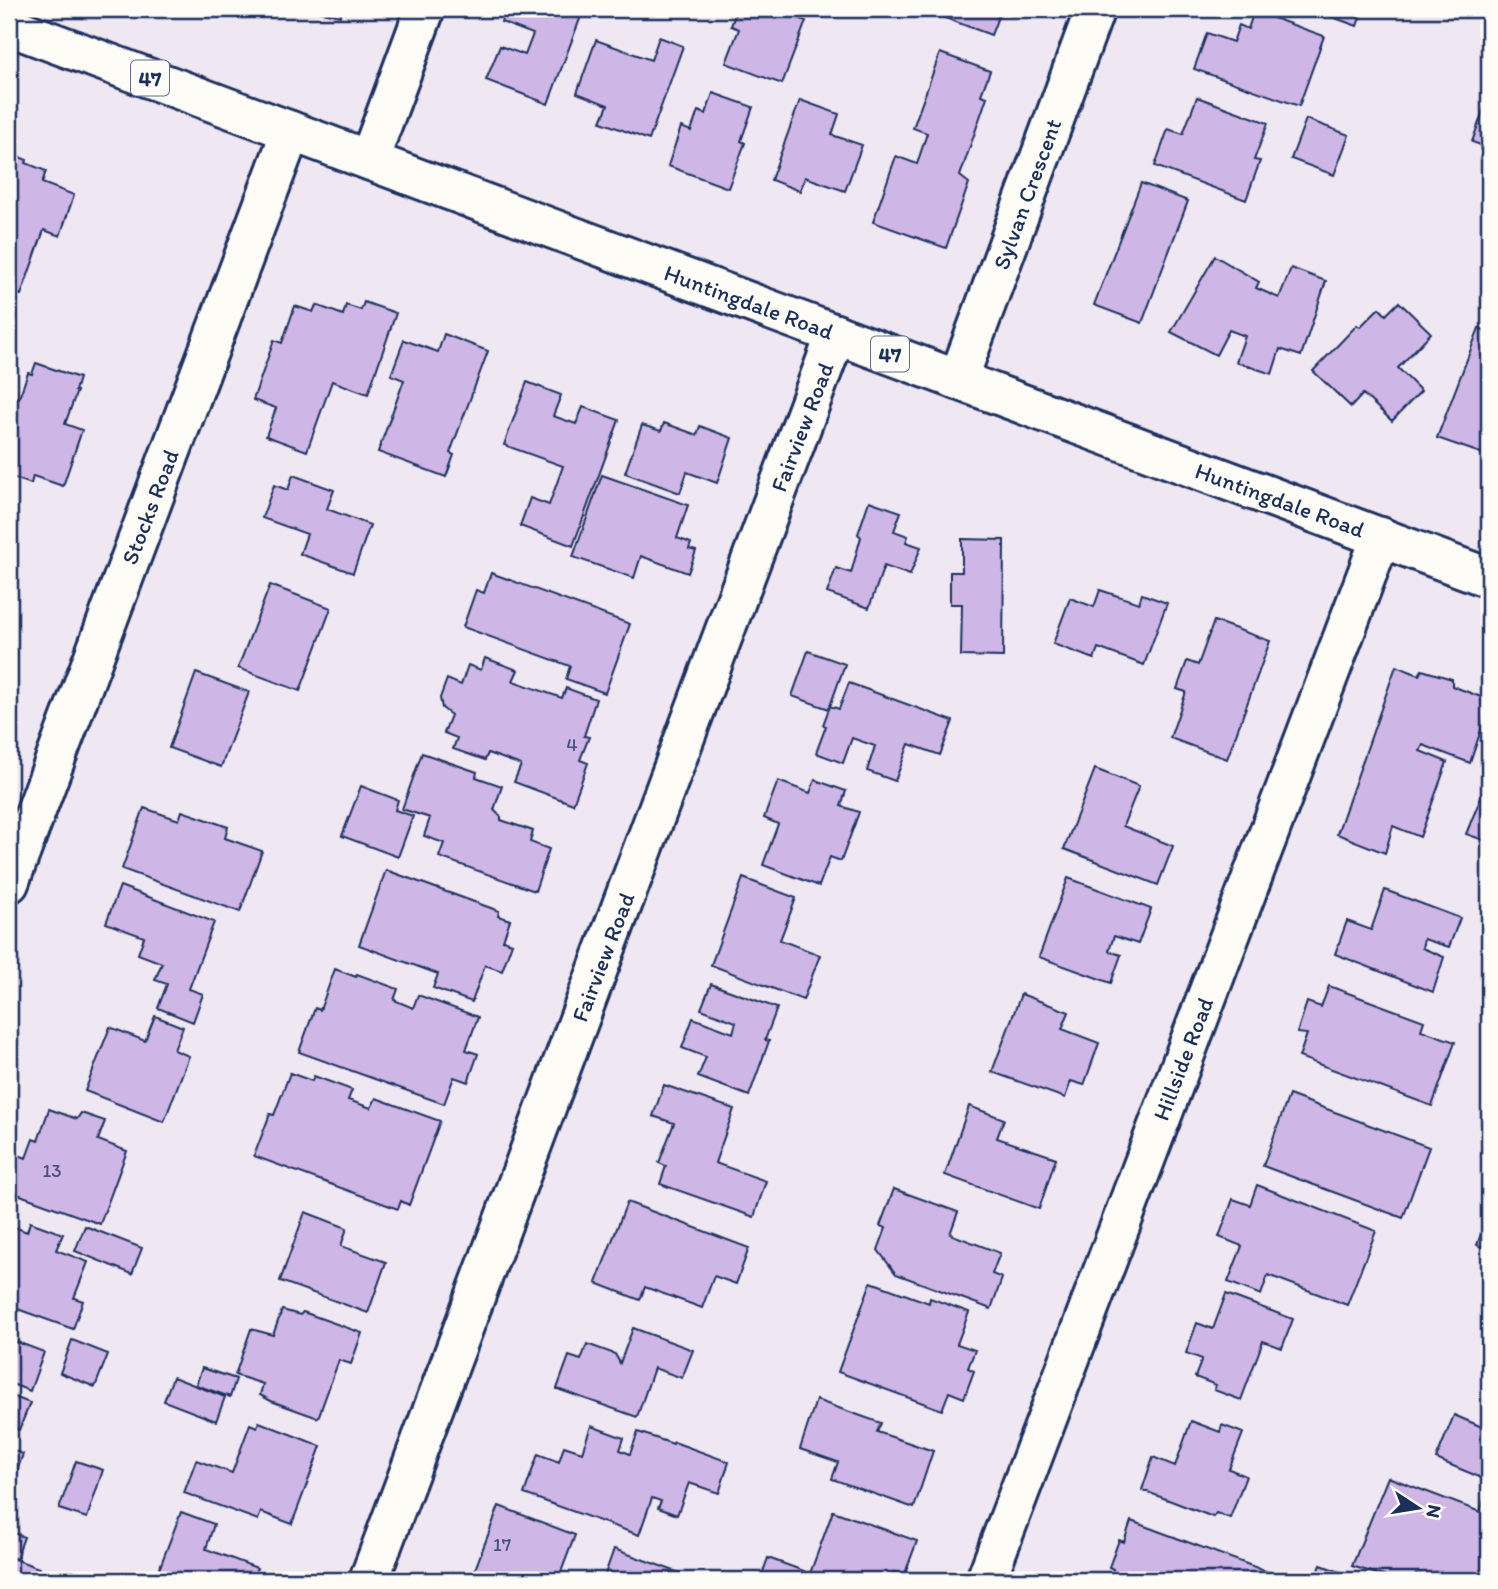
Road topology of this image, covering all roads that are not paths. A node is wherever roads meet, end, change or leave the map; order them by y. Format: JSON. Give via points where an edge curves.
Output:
{"nodes":[{"id":1,"x":425,"y":9,"type":"edge"},
{"id":2,"x":1095,"y":9,"type":"edge"},
{"id":3,"x":9,"y":26,"type":"edge"},
{"id":4,"x":291,"y":131,"type":"junction"},
{"id":5,"x":369,"y":160,"type":"junction"},
{"id":6,"x":836,"y":334,"type":"junction"},
{"id":7,"x":958,"y":380,"type":"junction"},
{"id":8,"x":1381,"y":537,"type":"junction"},
{"id":9,"x":1489,"y":578,"type":"edge"},
{"id":10,"x":9,"y":883,"type":"edge"},
{"id":11,"x":369,"y":1580,"type":"edge"},
{"id":12,"x":986,"y":1580,"type":"edge"}],
"edges":[{"from":1,"to":5,"type":"street"},
{"from":2,"to":7,"type":"street","name":"Sylvan Crescent"},
{"from":3,"to":4,"type":"street","name":"Huntingdale Road","number":"47"},
{"from":4,"to":5,"type":"street","name":"Huntingdale Road","number":"47"},
{"from":4,"to":10,"type":"street","name":"Stocks Road"},
{"from":5,"to":6,"type":"street","name":"Huntingdale Road","number":"47"},
{"from":6,"to":7,"type":"street","name":"Huntingdale Road","number":"47"},
{"from":6,"to":11,"type":"street","name":"Fairview Road"},
{"from":7,"to":8,"type":"street","name":"Huntingdale Road","number":"47"},
{"from":8,"to":9,"type":"street","name":"Huntingdale Road","number":"47"},
{"from":8,"to":12,"type":"street","name":"Hillside Road"}]}
